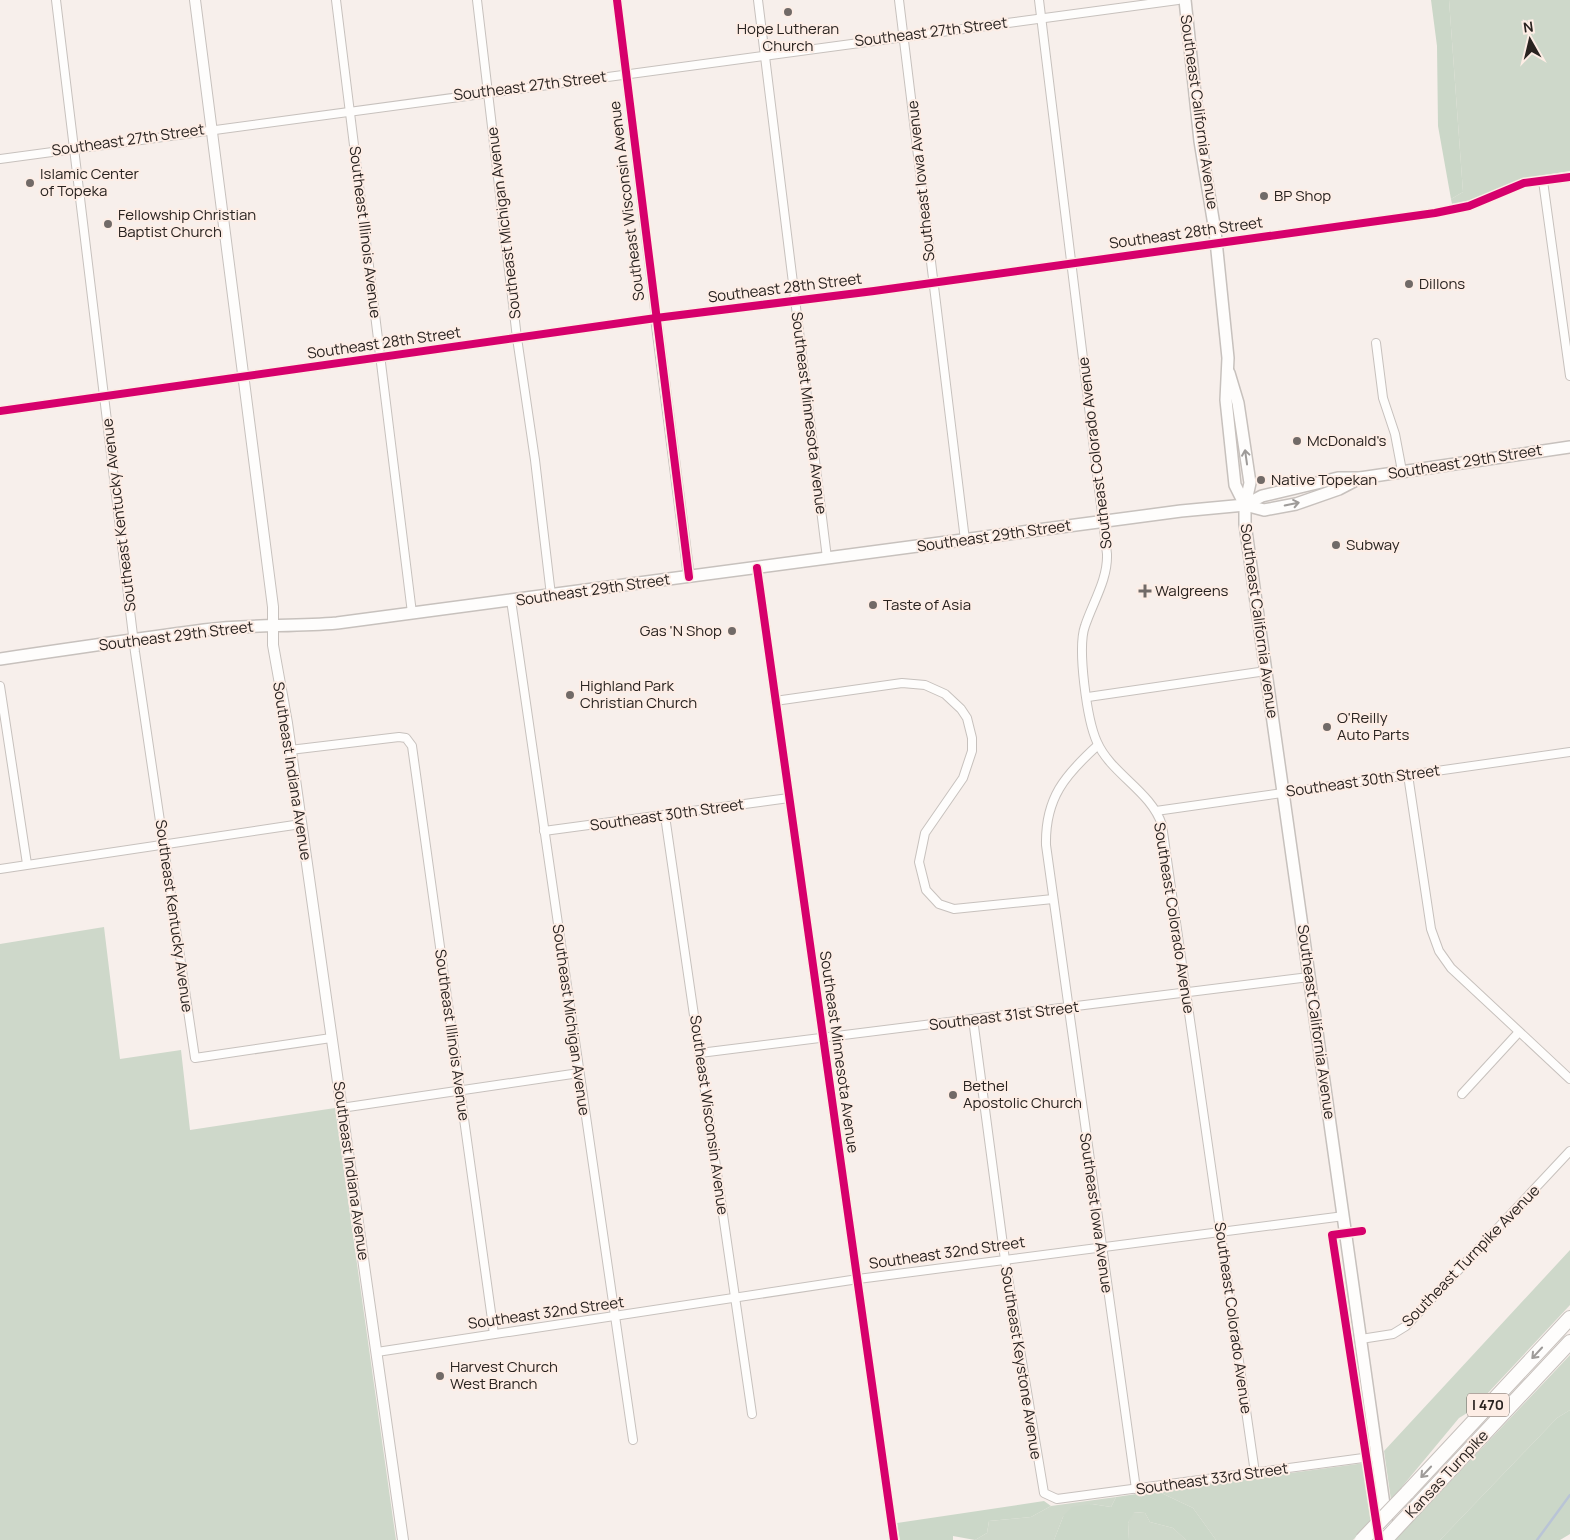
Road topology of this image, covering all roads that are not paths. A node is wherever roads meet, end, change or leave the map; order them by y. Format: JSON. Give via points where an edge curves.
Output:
{"nodes":[{"id":1,"x":56,"y":0,"type":"edge"},
{"id":2,"x":195,"y":0,"type":"edge"},
{"id":3,"x":336,"y":0,"type":"edge"},
{"id":4,"x":477,"y":0,"type":"edge"},
{"id":5,"x":617,"y":0,"type":"edge"},
{"id":6,"x":758,"y":0,"type":"edge"},
{"id":7,"x":899,"y":0,"type":"edge"},
{"id":8,"x":1039,"y":0,"type":"edge"},
{"id":9,"x":1178,"y":0,"type":"edge"},
{"id":10,"x":1184,"y":0,"type":"edge"},
{"id":11,"x":1041,"y":18,"type":"junction"},
{"id":12,"x":904,"y":36,"type":"junction"},
{"id":13,"x":764,"y":54,"type":"junction"},
{"id":14,"x":626,"y":74,"type":"junction"},
{"id":15,"x":488,"y":91,"type":"junction"},
{"id":16,"x":350,"y":110,"type":"junction"},
{"id":17,"x":210,"y":129,"type":"junction"},
{"id":18,"x":74,"y":148,"type":"junction"},
{"id":19,"x":0,"y":159,"type":"edge"},
{"id":20,"x":1570,"y":177,"type":"edge"},
{"id":21,"x":1543,"y":181,"type":"junction"},
{"id":22,"x":1215,"y":242,"type":"junction"},
{"id":23,"x":1072,"y":263,"type":"junction"},
{"id":24,"x":932,"y":283,"type":"junction"},
{"id":25,"x":795,"y":301,"type":"junction"},
{"id":26,"x":656,"y":318,"type":"junction"},
{"id":27,"x":517,"y":338,"type":"junction"},
{"id":28,"x":1376,"y":343,"type":"dead end"},
{"id":29,"x":380,"y":357,"type":"junction"},
{"id":30,"x":242,"y":376,"type":"junction"},
{"id":31,"x":1570,"y":376,"type":"edge"},
{"id":32,"x":105,"y":396,"type":"junction"},
{"id":33,"x":0,"y":411,"type":"edge"},
{"id":34,"x":1570,"y":447,"type":"edge"},
{"id":35,"x":1402,"y":471,"type":"junction"},
{"id":36,"x":1244,"y":505,"type":"junction"},
{"id":37,"x":1103,"y":521,"type":"junction"},
{"id":38,"x":965,"y":540,"type":"junction"},
{"id":39,"x":827,"y":558,"type":"junction"},
{"id":40,"x":757,"y":568,"type":"junction"},
{"id":41,"x":688,"y":577,"type":"junction"},
{"id":42,"x":551,"y":595,"type":"junction"},
{"id":43,"x":511,"y":600,"type":"junction"},
{"id":44,"x":412,"y":614,"type":"junction"},
{"id":45,"x":273,"y":626,"type":"junction"},
{"id":46,"x":135,"y":640,"type":"junction"},
{"id":47,"x":0,"y":659,"type":"edge"},
{"id":48,"x":1266,"y":671,"type":"junction"},
{"id":49,"x":0,"y":686,"type":"edge"},
{"id":50,"x":1088,"y":697,"type":"junction"},
{"id":51,"x":775,"y":701,"type":"junction"},
{"id":52,"x":1098,"y":745,"type":"junction"},
{"id":53,"x":290,"y":750,"type":"junction"},
{"id":54,"x":1570,"y":752,"type":"edge"},
{"id":55,"x":1408,"y":775,"type":"junction"},
{"id":56,"x":1283,"y":792,"type":"junction"},
{"id":57,"x":789,"y":798,"type":"junction"},
{"id":58,"x":1156,"y":811,"type":"junction"},
{"id":59,"x":666,"y":816,"type":"junction"},
{"id":60,"x":301,"y":824,"type":"junction"},
{"id":61,"x":544,"y":831,"type":"junction"},
{"id":62,"x":164,"y":844,"type":"junction"},
{"id":63,"x":27,"y":864,"type":"junction"},
{"id":64,"x":0,"y":869,"type":"edge"},
{"id":65,"x":1053,"y":899,"type":"junction"},
{"id":66,"x":1309,"y":978,"type":"junction"},
{"id":67,"x":1186,"y":992,"type":"junction"},
{"id":68,"x":1068,"y":1008,"type":"junction"},
{"id":69,"x":973,"y":1019,"type":"junction"},
{"id":70,"x":1519,"y":1032,"type":"junction"},
{"id":71,"x":823,"y":1036,"type":"junction"},
{"id":72,"x":331,"y":1038,"type":"junction"},
{"id":73,"x":700,"y":1053,"type":"junction"},
{"id":74,"x":579,"y":1073,"type":"junction"},
{"id":75,"x":1570,"y":1079,"type":"edge"},
{"id":76,"x":460,"y":1090,"type":"junction"},
{"id":77,"x":1462,"y":1094,"type":"dead end"},
{"id":78,"x":341,"y":1108,"type":"junction"},
{"id":79,"x":1570,"y":1151,"type":"edge"},
{"id":80,"x":1344,"y":1216,"type":"junction"},
{"id":81,"x":1220,"y":1231,"type":"junction"},
{"id":82,"x":1101,"y":1246,"type":"junction"},
{"id":83,"x":1005,"y":1260,"type":"junction"},
{"id":84,"x":858,"y":1279,"type":"junction"},
{"id":85,"x":735,"y":1299,"type":"junction"},
{"id":86,"x":615,"y":1316,"type":"junction"},
{"id":87,"x":1570,"y":1318,"type":"edge"},
{"id":88,"x":494,"y":1334,"type":"junction"},
{"id":89,"x":1361,"y":1339,"type":"junction"},
{"id":90,"x":1570,"y":1342,"type":"edge"},
{"id":91,"x":377,"y":1352,"type":"junction"},
{"id":92,"x":752,"y":1414,"type":"dead end"},
{"id":93,"x":633,"y":1440,"type":"dead end"},
{"id":94,"x":1378,"y":1456,"type":"junction"},
{"id":95,"x":1255,"y":1473,"type":"junction"},
{"id":96,"x":1136,"y":1489,"type":"junction"},
{"id":97,"x":1047,"y":1496,"type":"joint"},
{"id":98,"x":403,"y":1540,"type":"edge"},
{"id":99,"x":894,"y":1540,"type":"edge"},
{"id":100,"x":1362,"y":1540,"type":"edge"},
{"id":101,"x":1385,"y":1540,"type":"edge"},
{"id":102,"x":1389,"y":1540,"type":"edge"}],
"edges":[{"from":1,"to":18,"type":"street","name":"Southeast Kentucky Avenue"},
{"from":2,"to":17,"type":"street","name":"Southeast Indiana Avenue"},
{"from":3,"to":16,"type":"street","name":"Southeast Illinois Avenue"},
{"from":4,"to":15,"type":"street","name":"Southeast Michigan Avenue"},
{"from":5,"to":14,"type":"street","name":"Southeast Wisconsin Avenue"},
{"from":6,"to":13,"type":"street","name":"Southeast Minnesota Avenue"},
{"from":7,"to":12,"type":"street","name":"Southeast Iowa Avenue"},
{"from":8,"to":11,"type":"street","name":"Southeast Colorado Avenue"},
{"from":9,"to":11,"type":"street","name":"Southeast 27th Street"},
{"from":10,"to":22,"type":"main road","name":"Southeast California Avenue"},
{"from":11,"to":12,"type":"street","name":"Southeast 27th Street"},
{"from":11,"to":23,"type":"street","name":"Southeast Colorado Avenue"},
{"from":12,"to":13,"type":"street","name":"Southeast 27th Street"},
{"from":12,"to":24,"type":"street","name":"Southeast Iowa Avenue"},
{"from":13,"to":14,"type":"street","name":"Southeast 27th Street"},
{"from":13,"to":25,"type":"street","name":"Southeast Minnesota Avenue"},
{"from":14,"to":15,"type":"street","name":"Southeast 27th Street"},
{"from":14,"to":26,"type":"street","name":"Southeast Wisconsin Avenue"},
{"from":15,"to":16,"type":"street","name":"Southeast 27th Street"},
{"from":15,"to":27,"type":"street","name":"Southeast Michigan Avenue"},
{"from":16,"to":17,"type":"street","name":"Southeast 27th Street"},
{"from":16,"to":29,"type":"street","name":"Southeast Illinois Avenue"},
{"from":17,"to":18,"type":"street","name":"Southeast 27th Street"},
{"from":17,"to":30,"type":"street","name":"Southeast Indiana Avenue"},
{"from":18,"to":19,"type":"street","name":"Southeast 27th Street"},
{"from":18,"to":32,"type":"street","name":"Southeast Kentucky Avenue"},
{"from":20,"to":21,"type":"street","name":"Southeast 28th Street"},
{"from":21,"to":22,"type":"street","name":"Southeast 28th Street","via":[[1524,183],[1460,208]]},
{"from":21,"to":31,"type":"street"},
{"from":22,"to":23,"type":"street","name":"Southeast 28th Street"},
{"from":22,"to":36,"type":"main road","name":"Southeast California Avenue","via":[[1228,373],[1238,403],[1250,483]]},
{"from":23,"to":24,"type":"street","name":"Southeast 28th Street"},
{"from":23,"to":37,"type":"street","name":"Southeast Colorado Avenue"},
{"from":24,"to":25,"type":"street","name":"Southeast 28th Street"},
{"from":24,"to":38,"type":"street","name":"Southeast Iowa Avenue"},
{"from":25,"to":26,"type":"street","name":"Southeast 28th Street"},
{"from":25,"to":39,"type":"street","name":"Southeast Minnesota Avenue"},
{"from":26,"to":27,"type":"street","name":"Southeast 28th Street"},
{"from":26,"to":41,"type":"street","name":"Southeast Wisconsin Avenue"},
{"from":27,"to":29,"type":"street","name":"Southeast 28th Street"},
{"from":27,"to":42,"type":"street","name":"Southeast Michigan Avenue"},
{"from":28,"to":35,"type":"street","via":[[1383,398],[1395,434]]},
{"from":29,"to":30,"type":"street","name":"Southeast 28th Street"},
{"from":29,"to":44,"type":"street","name":"Southeast Illinois Avenue"},
{"from":30,"to":32,"type":"street","name":"Southeast 28th Street"},
{"from":30,"to":45,"type":"street","name":"Southeast Indiana Avenue"},
{"from":32,"to":33,"type":"street","name":"Southeast 28th Street"},
{"from":32,"to":46,"type":"street","name":"Southeast Kentucky Avenue"},
{"from":34,"to":35,"type":"main road","name":"Southeast 29th Street"},
{"from":35,"to":36,"type":"main road","name":"Southeast 29th Street","via":[[1360,478],[1296,504],[1264,510]]},
{"from":36,"to":37,"type":"main road","name":"Southeast 29th Street"},
{"from":36,"to":48,"type":"main road","name":"Southeast California Avenue"},
{"from":37,"to":38,"type":"main road","name":"Southeast 29th Street"},
{"from":37,"to":50,"type":"street","name":"Southeast Colorado Avenue","via":[[1107,554],[1105,573],[1085,626],[1081,647]]},
{"from":38,"to":39,"type":"main road","name":"Southeast 29th Street"},
{"from":39,"to":40,"type":"main road","name":"Southeast 29th Street"},
{"from":40,"to":41,"type":"main road","name":"Southeast 29th Street"},
{"from":40,"to":51,"type":"street","name":"Southeast Minnesota Avenue"},
{"from":41,"to":42,"type":"main road","name":"Southeast 29th Street"},
{"from":42,"to":43,"type":"main road","name":"Southeast 29th Street"},
{"from":43,"to":44,"type":"main road","name":"Southeast 29th Street"},
{"from":43,"to":61,"type":"street","name":"Southeast Michigan Avenue"},
{"from":44,"to":45,"type":"main road","name":"Southeast 29th Street","via":[[308,626]]},
{"from":45,"to":46,"type":"main road","name":"Southeast 29th Street","via":[[203,630]]},
{"from":45,"to":53,"type":"street","name":"Southeast Indiana Avenue","via":[[273,645]]},
{"from":46,"to":47,"type":"main road","name":"Southeast 29th Street"},
{"from":46,"to":62,"type":"street","name":"Southeast Kentucky Avenue"},
{"from":48,"to":50,"type":"street"},
{"from":48,"to":56,"type":"main road","name":"Southeast California Avenue"},
{"from":49,"to":63,"type":"street"},
{"from":50,"to":52,"type":"street","name":"Southeast Colorado Avenue"},
{"from":51,"to":57,"type":"street","name":"Southeast Minnesota Avenue"},
{"from":51,"to":65,"type":"street","via":[[908,683],[924,685],[945,694],[967,718],[972,751],[963,778],[925,833],[919,862],[926,890],[939,904],[954,909]]},
{"from":52,"to":58,"type":"street","name":"Southeast Colorado Avenue"},
{"from":52,"to":65,"type":"street","name":"Southeast Iowa Avenue","via":[[1065,778],[1051,804],[1046,845]]},
{"from":53,"to":60,"type":"street","name":"Southeast Indiana Avenue"},
{"from":53,"to":76,"type":"street","name":"Southeast Illinois Avenue","via":[[390,737],[406,738],[412,746]]},
{"from":54,"to":55,"type":"street","name":"Southeast 30th Street"},
{"from":55,"to":56,"type":"street","name":"Southeast 30th Street"},
{"from":55,"to":70,"type":"street","via":[[1434,941],[1451,968]]},
{"from":56,"to":58,"type":"street","name":"Southeast 30th Street"},
{"from":56,"to":66,"type":"main road","name":"Southeast California Avenue"},
{"from":57,"to":59,"type":"street","name":"Southeast 30th Street"},
{"from":57,"to":71,"type":"street","name":"Southeast Minnesota Avenue"},
{"from":58,"to":67,"type":"street","name":"Southeast Colorado Avenue","via":[[1162,824]]},
{"from":59,"to":61,"type":"street","name":"Southeast 30th Street"},
{"from":59,"to":73,"type":"street","name":"Southeast Wisconsin Avenue"},
{"from":60,"to":62,"type":"street"},
{"from":60,"to":72,"type":"street","name":"Southeast Indiana Avenue"},
{"from":61,"to":74,"type":"street","name":"Southeast Michigan Avenue"},
{"from":62,"to":63,"type":"street"},
{"from":62,"to":72,"type":"street","name":"Southeast Kentucky Avenue","via":[[195,1058]]},
{"from":63,"to":64,"type":"street"},
{"from":65,"to":68,"type":"street","name":"Southeast Iowa Avenue"},
{"from":66,"to":67,"type":"street","name":"Southeast 31st Street"},
{"from":66,"to":80,"type":"main road","name":"Southeast California Avenue"},
{"from":67,"to":68,"type":"street","name":"Southeast 31st Street"},
{"from":67,"to":81,"type":"street","name":"Southeast Colorado Avenue"},
{"from":68,"to":69,"type":"street","name":"Southeast 31st Street"},
{"from":68,"to":82,"type":"street","name":"Southeast Iowa Avenue"},
{"from":69,"to":71,"type":"street","name":"Southeast 31st Street","via":[[844,1037]]},
{"from":69,"to":83,"type":"street","name":"Southeast Keystone Avenue"},
{"from":70,"to":75,"type":"street"},
{"from":70,"to":77,"type":"street"},
{"from":71,"to":73,"type":"street","name":"Southeast 31st Street"},
{"from":71,"to":84,"type":"street","name":"Southeast Minnesota Avenue"},
{"from":72,"to":78,"type":"street","name":"Southeast Indiana Avenue"},
{"from":73,"to":85,"type":"street","name":"Southeast Wisconsin Avenue"},
{"from":74,"to":76,"type":"street"},
{"from":74,"to":86,"type":"street","name":"Southeast Michigan Avenue"},
{"from":76,"to":78,"type":"street"},
{"from":76,"to":88,"type":"street","name":"Southeast Illinois Avenue"},
{"from":78,"to":91,"type":"street","name":"Southeast Indiana Avenue"},
{"from":79,"to":89,"type":"street","name":"Southeast Turnpike Avenue","via":[[1406,1326],[1393,1334]]},
{"from":80,"to":81,"type":"street","name":"Southeast 32nd Street"},
{"from":80,"to":89,"type":"main road","name":"Southeast California Avenue"},
{"from":81,"to":82,"type":"street","name":"Southeast 32nd Street"},
{"from":81,"to":95,"type":"street","name":"Southeast Colorado Avenue"},
{"from":82,"to":83,"type":"street","name":"Southeast 32nd Street"},
{"from":82,"to":96,"type":"street","name":"Southeast Iowa Avenue"},
{"from":83,"to":84,"type":"street","name":"Southeast 32nd Street"},
{"from":83,"to":97,"type":"street","name":"Southeast Keystone Avenue","via":[[1041,1487]]},
{"from":84,"to":85,"type":"street","name":"Southeast 32nd Street"},
{"from":84,"to":99,"type":"street","name":"Southeast Minnesota Avenue"},
{"from":85,"to":86,"type":"street","name":"Southeast 32nd Street"},
{"from":85,"to":92,"type":"street","name":"Southeast Wisconsin Avenue"},
{"from":86,"to":88,"type":"street","name":"Southeast 32nd Street"},
{"from":86,"to":93,"type":"street","name":"Southeast Michigan Avenue"},
{"from":87,"to":100,"type":"highway","name":"Kansas Turnpike","number":"I 470","one_way":true,"bridge":true},
{"from":88,"to":91,"type":"street","name":"Southeast 32nd Street"},
{"from":89,"to":94,"type":"main road","name":"Southeast California Avenue"},
{"from":90,"to":101,"type":"highway","name":"Kansas Turnpike","number":"I 470","bridge":true},
{"from":91,"to":98,"type":"street","name":"Southeast Indiana Avenue"},
{"from":94,"to":95,"type":"street","name":"Southeast 33rd Street"},
{"from":94,"to":102,"type":"main road","name":"Southeast California Avenue"},
{"from":95,"to":96,"type":"street","name":"Southeast 33rd Street"},
{"from":96,"to":97,"type":"street","name":"Southeast 33rd Street","via":[[1057,1500]]}]}
